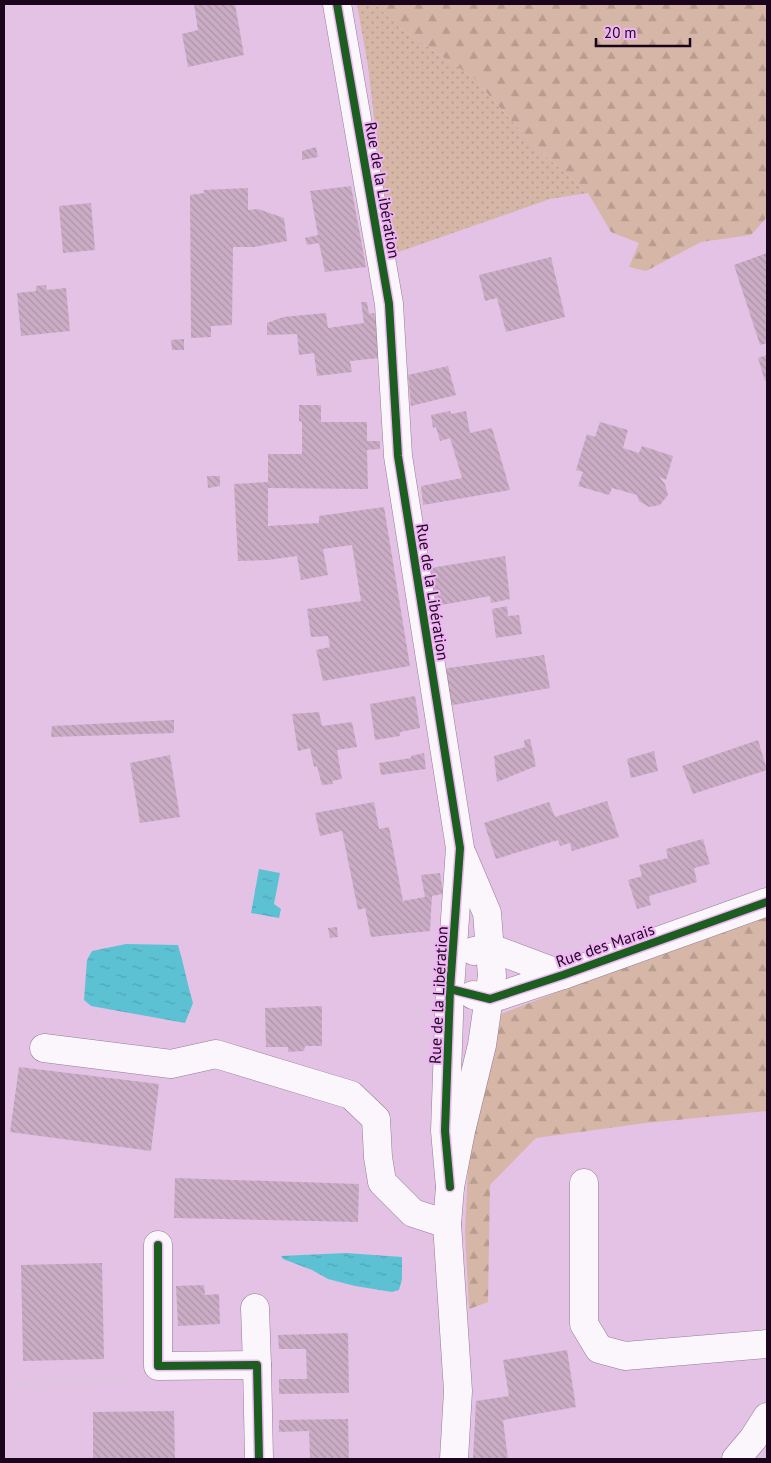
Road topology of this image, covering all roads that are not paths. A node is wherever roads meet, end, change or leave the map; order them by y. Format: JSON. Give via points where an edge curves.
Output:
{"nodes":[{"id":1,"x":337,"y":4,"type":"edge"},
{"id":2,"x":460,"y":848,"type":"junction"},
{"id":3,"x":764,"y":907,"type":"edge"},
{"id":4,"x":491,"y":948,"type":"junction"},
{"id":5,"x":452,"y":955,"type":"junction"},
{"id":6,"x":563,"y":975,"type":"junction"},
{"id":7,"x":450,"y":989,"type":"junction"},
{"id":8,"x":490,"y":999,"type":"junction"},
{"id":9,"x":44,"y":1048,"type":"dead end"},
{"id":10,"x":584,"y":1183,"type":"dead end"},
{"id":11,"x":450,"y":1187,"type":"junction"},
{"id":12,"x":448,"y":1224,"type":"junction"},
{"id":13,"x":158,"y":1245,"type":"dead end"},
{"id":14,"x":255,"y":1308,"type":"dead end"},
{"id":15,"x":767,"y":1344,"type":"edge"},
{"id":16,"x":257,"y":1365,"type":"junction"},
{"id":17,"x":767,"y":1417,"type":"edge"},
{"id":18,"x":259,"y":1459,"type":"edge"},
{"id":19,"x":454,"y":1459,"type":"edge"},
{"id":20,"x":736,"y":1459,"type":"edge"}],
"edges":[{"from":1,"to":2,"type":"street","name":"Rue de la Libération","via":[[389,304],[398,456]]},
{"from":2,"to":4,"type":"street","name":"Rue de la Libération","via":[[487,912]]},
{"from":2,"to":5,"type":"street","name":"Rue de la Libération"},
{"from":3,"to":6,"type":"street","name":"Rue des Marais"},
{"from":4,"to":5,"type":"street"},
{"from":4,"to":6,"type":"street","name":"Rue des Marais"},
{"from":4,"to":8,"type":"street","name":"Rue de la Libération"},
{"from":5,"to":7,"type":"street","name":"Rue de la Libération"},
{"from":6,"to":8,"type":"street","name":"Rue des Marais"},
{"from":7,"to":8,"type":"street"},
{"from":7,"to":11,"type":"street","name":"Rue de la Libération","via":[[445,1131]]},
{"from":8,"to":11,"type":"street","name":"Rue de la Libération"},
{"from":9,"to":12,"type":"street","via":[[171,1064],[216,1054],[351,1095],[376,1119],[382,1182],[412,1213]]},
{"from":10,"to":15,"type":"street","via":[[584,1324],[599,1349],[625,1356]]},
{"from":11,"to":12,"type":"street","name":"Rue de la Libération"},
{"from":12,"to":19,"type":"street","name":"Rue de la Libération","via":[[458,1391]]},
{"from":13,"to":16,"type":"street","via":[[158,1366]]},
{"from":14,"to":16,"type":"street"},
{"from":16,"to":18,"type":"street"},
{"from":17,"to":20,"type":"street"}]}
